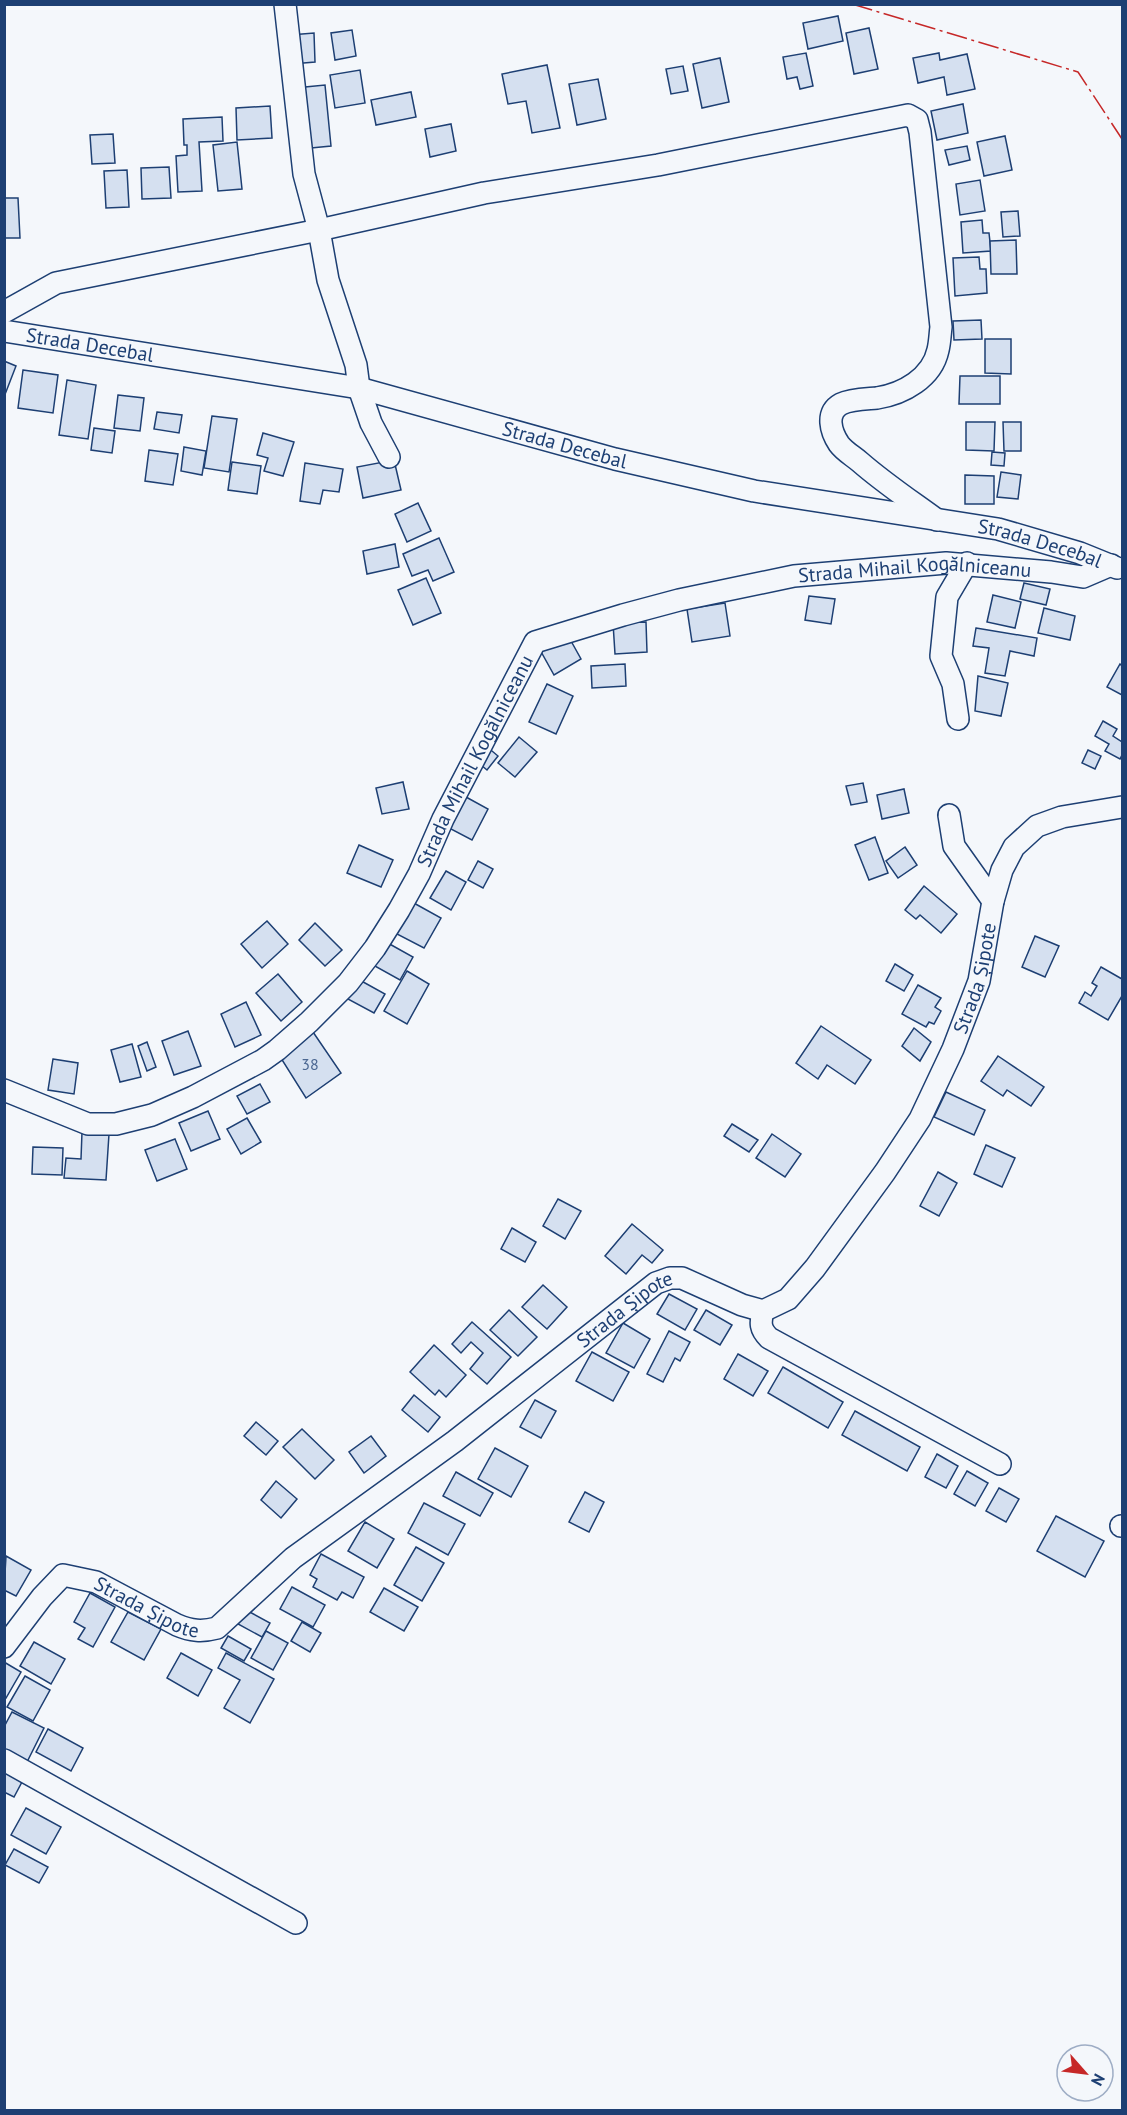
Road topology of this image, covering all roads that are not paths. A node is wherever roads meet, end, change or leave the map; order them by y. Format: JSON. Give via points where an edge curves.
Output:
{"nodes":[{"id":1,"x":285,"y":4,"type":"edge"},
{"id":2,"x":319,"y":230,"type":"junction"},
{"id":3,"x":4,"y":312,"type":"edge"},
{"id":4,"x":4,"y":331,"type":"edge"},
{"id":5,"x":359,"y":388,"type":"junction"},
{"id":6,"x":389,"y":457,"type":"dead end"},
{"id":7,"x":937,"y":520,"type":"junction"},
{"id":8,"x":967,"y":564,"type":"junction"},
{"id":9,"x":1117,"y":568,"type":"edge"},
{"id":10,"x":958,"y":719,"type":"dead end"},
{"id":11,"x":1122,"y":807,"type":"edge"},
{"id":12,"x":949,"y":815,"type":"dead end"},
{"id":13,"x":993,"y":901,"type":"junction"},
{"id":14,"x":4,"y":1090,"type":"edge"},
{"id":15,"x":763,"y":1311,"type":"junction"},
{"id":16,"x":1000,"y":1464,"type":"dead end"},
{"id":17,"x":4,"y":1647,"type":"edge"},
{"id":18,"x":4,"y":1760,"type":"edge"},
{"id":19,"x":296,"y":1923,"type":"dead end"}],
"edges":[{"from":1,"to":2,"type":"street","via":[[304,174]]},
{"from":2,"to":3,"type":"street","via":[[56,283]]},
{"from":2,"to":5,"type":"street","via":[[328,279],[356,365]]},
{"from":2,"to":7,"type":"street","via":[[484,193],[658,165],[908,115],[917,120],[920,132],[941,327],[938,350],[920,380],[907,389],[843,403],[830,418],[840,445]]},
{"from":4,"to":5,"type":"street","name":"Strada Decebal"},
{"from":5,"to":6,"type":"street"},
{"from":5,"to":7,"type":"street","name":"Strada Decebal","via":[[615,459],[731,486]]},
{"from":7,"to":9,"type":"street","name":"Strada Decebal","via":[[998,529]]},
{"from":8,"to":9,"type":"street","name":"Strada Mihail Kogălniceanu","via":[[1083,577]]},
{"from":8,"to":10,"type":"street","via":[[947,597],[941,656],[953,684]]},
{"from":8,"to":14,"type":"street","name":"Strada Mihail Kogălniceanu","via":[[794,576],[679,600],[535,642],[443,819],[419,874],[375,948],[348,982],[276,1050],[193,1097],[116,1124],[88,1124]]},
{"from":11,"to":13,"type":"street","name":"Strada Șipote","via":[[1062,817],[1037,826],[1014,847]]},
{"from":12,"to":13,"type":"street","via":[[954,846]]},
{"from":13,"to":15,"type":"street","name":"Strada Șipote","via":[[979,981],[954,1048],[920,1119],[815,1268],[788,1299]]},
{"from":15,"to":16,"type":"street","via":[[760,1323],[770,1338]]},
{"from":15,"to":17,"type":"street","name":"Strada Șipote","via":[[682,1278],[656,1284],[455,1441],[293,1558],[217,1628],[190,1630],[96,1582],[63,1575]]},
{"from":18,"to":19,"type":"street"}]}
